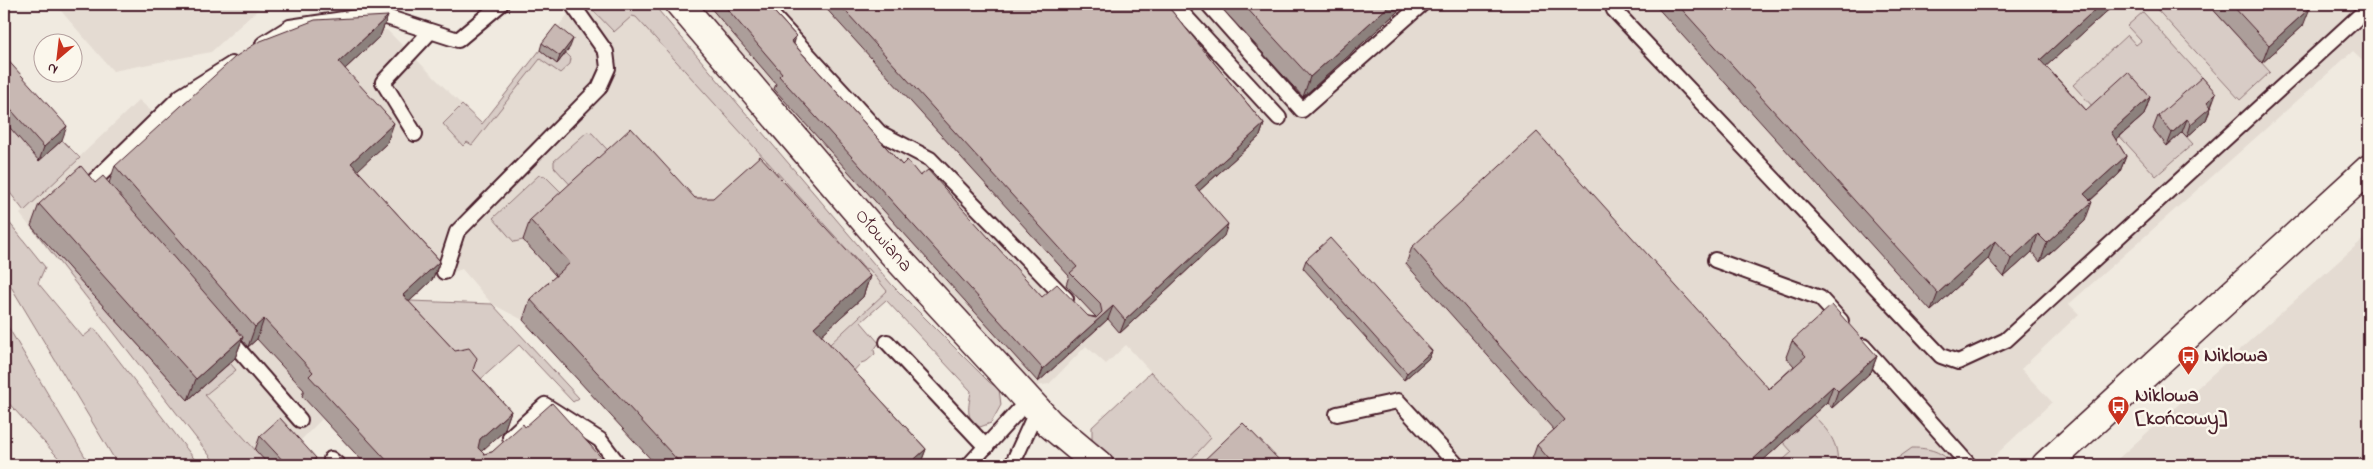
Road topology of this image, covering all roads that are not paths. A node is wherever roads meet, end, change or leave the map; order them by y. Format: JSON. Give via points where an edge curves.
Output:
{"nodes":[{"id":1,"x":501,"y":4,"type":"edge"},
{"id":2,"x":572,"y":4,"type":"edge"},
{"id":3,"x":680,"y":4,"type":"edge"},
{"id":4,"x":762,"y":4,"type":"edge"},
{"id":5,"x":1174,"y":4,"type":"edge"},
{"id":6,"x":1208,"y":4,"type":"edge"},
{"id":7,"x":1422,"y":4,"type":"edge"},
{"id":8,"x":1612,"y":4,"type":"edge"},
{"id":9,"x":2369,"y":7,"type":"edge"},
{"id":10,"x":430,"y":32,"type":"junction"},
{"id":11,"x":1280,"y":118,"type":"dead end"},
{"id":12,"x":415,"y":134,"type":"dead end"},
{"id":13,"x":2369,"y":169,"type":"edge"},
{"id":14,"x":113,"y":205,"type":"edge"},
{"id":15,"x":1715,"y":260,"type":"dead end"},
{"id":16,"x":444,"y":272,"type":"dead end"},
{"id":17,"x":1075,"y":308,"type":"edge"},
{"id":18,"x":216,"y":324,"type":"edge"},
{"id":19,"x":887,"y":342,"type":"dead end"},
{"id":20,"x":1032,"y":405,"type":"junction"},
{"id":21,"x":1337,"y":414,"type":"dead end"},
{"id":22,"x":300,"y":420,"type":"dead end"},
{"id":23,"x":501,"y":445,"type":"edge"},
{"id":24,"x":986,"y":447,"type":"junction"},
{"id":25,"x":619,"y":465,"type":"edge"},
{"id":26,"x":969,"y":465,"type":"edge"},
{"id":27,"x":1012,"y":465,"type":"edge"},
{"id":28,"x":1099,"y":465,"type":"edge"},
{"id":29,"x":1457,"y":465,"type":"edge"},
{"id":30,"x":1969,"y":465,"type":"edge"},
{"id":31,"x":2046,"y":465,"type":"edge"}],
"edges":[{"from":1,"to":10,"type":"lane","via":[[458,40]]},
{"from":2,"to":16,"type":"lane","via":[[606,52],[608,68],[599,88],[457,232]]},
{"from":3,"to":20,"type":"street","name":"Ołowiana","via":[[890,250]]},
{"from":4,"to":17,"type":"lane","via":[[880,133],[930,159]]},
{"from":5,"to":11,"type":"lane"},
{"from":6,"to":7,"type":"lane","via":[[1302,110]]},
{"from":8,"to":9,"type":"lane","via":[[1614,10],[1941,356],[1958,362],[2006,340]]},
{"from":10,"to":12,"type":"lane","via":[[382,82]]},
{"from":10,"to":14,"type":"lane","via":[[377,14],[290,27],[181,96],[93,182]]},
{"from":13,"to":31,"type":"street"},
{"from":15,"to":30,"type":"lane","via":[[1820,298]]},
{"from":18,"to":22,"type":"lane"},
{"from":19,"to":24,"type":"lane"},
{"from":20,"to":24,"type":"lane"},
{"from":20,"to":27,"type":"lane"},
{"from":20,"to":28,"type":"street","name":"Ołowiana"},
{"from":21,"to":29,"type":"lane","via":[[1398,401]]},
{"from":23,"to":25,"type":"lane","via":[[545,405],[600,440]]},
{"from":24,"to":26,"type":"lane"}]}
